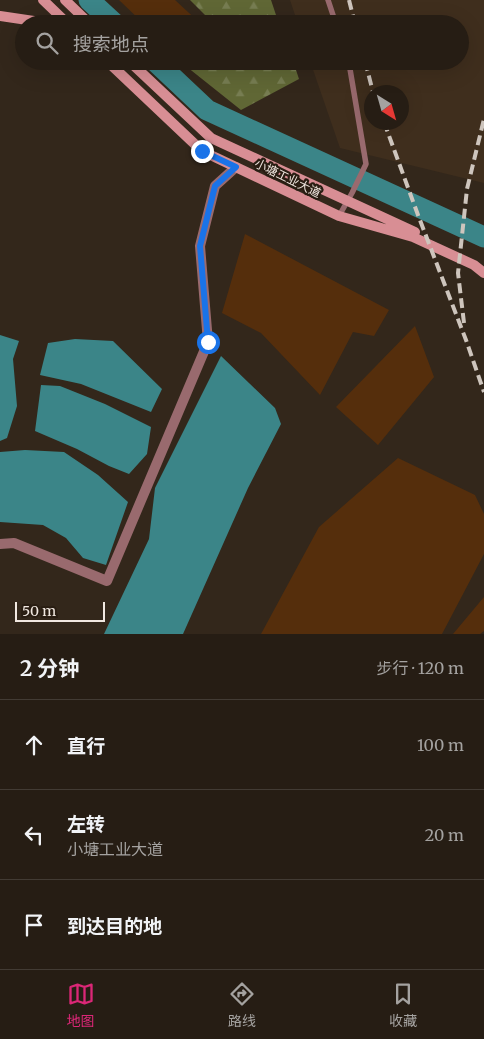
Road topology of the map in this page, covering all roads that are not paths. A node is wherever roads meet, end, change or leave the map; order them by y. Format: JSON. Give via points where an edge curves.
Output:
{"nodes":[{"id":1,"x":42,"y":0,"type":"edge"},
{"id":2,"x":65,"y":0,"type":"edge"},
{"id":3,"x":328,"y":0,"type":"edge"},
{"id":4,"x":78,"y":13,"type":"edge"},
{"id":5,"x":60,"y":15,"type":"edge"},
{"id":6,"x":333,"y":15,"type":"edge"},
{"id":7,"x":0,"y":16,"type":"edge"},
{"id":8,"x":15,"y":18,"type":"edge"},
{"id":9,"x":116,"y":70,"type":"edge"},
{"id":10,"x":139,"y":70,"type":"edge"},
{"id":11,"x":350,"y":70,"type":"edge"},
{"id":12,"x":236,"y":167,"type":"junction"},
{"id":13,"x":350,"y":197,"type":"junction"},
{"id":14,"x":339,"y":216,"type":"junction"},
{"id":15,"x":484,"y":264,"type":"edge"},
{"id":16,"x":484,"y":273,"type":"edge"},
{"id":17,"x":0,"y":544,"type":"edge"}],
"edges":[{"from":1,"to":5,"type":"main road"},
{"from":2,"to":4,"type":"main road"},
{"from":3,"to":6,"type":"lane"},
{"from":7,"to":8,"type":"main road"},
{"from":9,"to":12,"type":"main road","name":"小塘工业大道","via":[[202,151]]},
{"from":10,"to":13,"type":"main road","name":"小塘工业大道","via":[[211,138]]},
{"from":11,"to":13,"type":"lane","via":[[366,164]]},
{"from":12,"to":14,"type":"main road","name":"小塘工业大道"},
{"from":12,"to":17,"type":"street","via":[[215,186],[200,246],[208,342],[107,581],[14,543]]},
{"from":13,"to":14,"type":"lane"},
{"from":13,"to":15,"type":"main road","name":"小塘工业大道"},
{"from":14,"to":16,"type":"main road","name":"小塘工业大道","via":[[413,237],[474,265]]}]}
